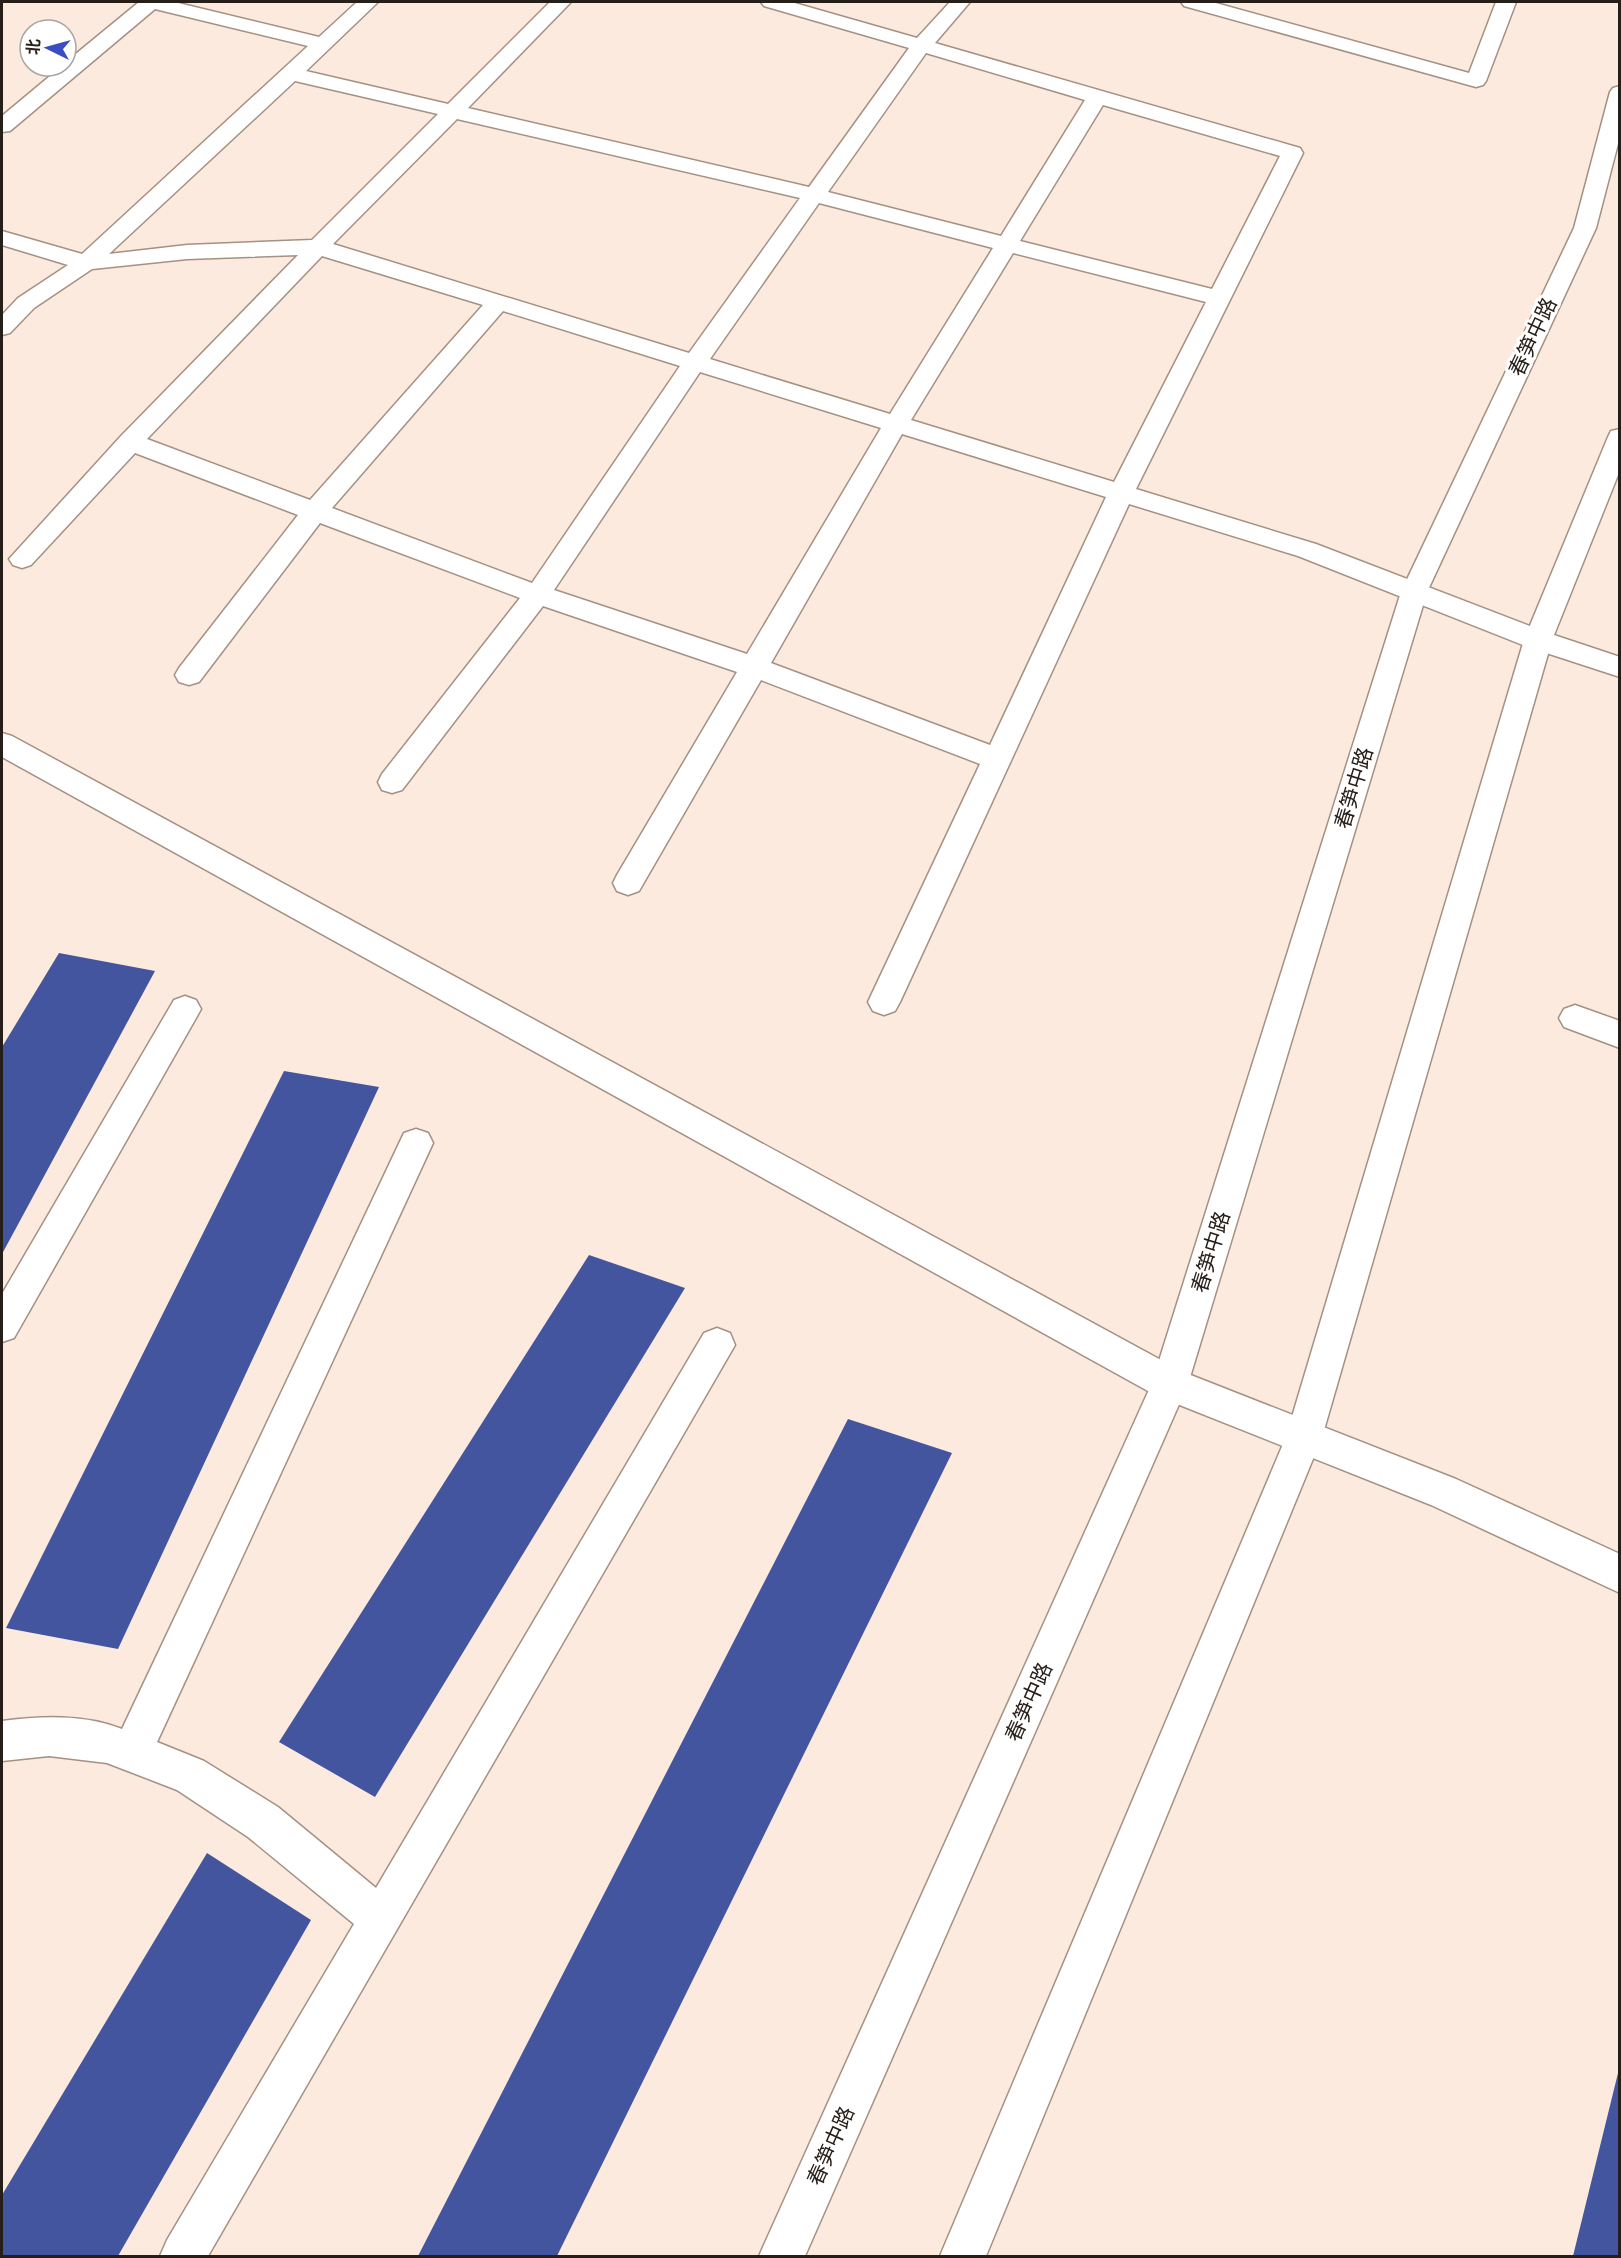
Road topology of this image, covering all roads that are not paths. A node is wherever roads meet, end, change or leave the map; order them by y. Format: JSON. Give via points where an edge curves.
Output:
{"nodes":[{"id":1,"x":152,"y":2,"type":"edge"},
{"id":2,"x":368,"y":2,"type":"edge"},
{"id":3,"x":561,"y":2,"type":"edge"},
{"id":4,"x":771,"y":2,"type":"edge"},
{"id":5,"x":960,"y":2,"type":"edge"},
{"id":6,"x":1191,"y":2,"type":"edge"},
{"id":7,"x":1506,"y":2,"type":"edge"},
{"id":8,"x":324,"y":44,"type":"junction"},
{"id":9,"x":922,"y":45,"type":"junction"},
{"id":10,"x":292,"y":74,"type":"junction"},
{"id":11,"x":1620,"y":92,"type":"edge"},
{"id":12,"x":1098,"y":96,"type":"junction"},
{"id":13,"x":455,"y":111,"type":"junction"},
{"id":14,"x":2,"y":126,"type":"edge"},
{"id":15,"x":814,"y":195,"type":"junction"},
{"id":16,"x":2,"y":238,"type":"edge"},
{"id":17,"x":1005,"y":244,"type":"junction"},
{"id":18,"x":318,"y":247,"type":"junction"},
{"id":19,"x":86,"y":263,"type":"junction"},
{"id":20,"x":1219,"y":298,"type":"junction"},
{"id":21,"x":499,"y":302,"type":"junction"},
{"id":22,"x":2,"y":328,"type":"edge"},
{"id":23,"x":695,"y":362,"type":"junction"},
{"id":24,"x":896,"y":424,"type":"junction"},
{"id":25,"x":1620,"y":436,"type":"edge"},
{"id":26,"x":130,"y":442,"type":"junction"},
{"id":27,"x":1121,"y":493,"type":"junction"},
{"id":28,"x":315,"y":511,"type":"junction"},
{"id":29,"x":22,"y":558,"type":"dead end"},
{"id":30,"x":1414,"y":592,"type":"junction"},
{"id":31,"x":538,"y":594,"type":"junction"},
{"id":32,"x":1538,"y":640,"type":"junction"},
{"id":33,"x":754,"y":667,"type":"junction"},
{"id":34,"x":1620,"y":667,"type":"edge"},
{"id":35,"x":189,"y":675,"type":"dead end"},
{"id":36,"x":2,"y":744,"type":"edge"},
{"id":37,"x":997,"y":759,"type":"junction"},
{"id":38,"x":392,"y":782,"type":"dead end"},
{"id":39,"x":628,"y":883,"type":"dead end"},
{"id":40,"x":884,"y":1002,"type":"dead end"},
{"id":41,"x":185,"y":1009,"type":"dead end"},
{"id":42,"x":1575,"y":1018,"type":"dead end"},
{"id":43,"x":1620,"y":1035,"type":"edge"},
{"id":44,"x":416,"y":1143,"type":"dead end"},
{"id":45,"x":2,"y":1326,"type":"edge"},
{"id":46,"x":717,"y":1345,"type":"dead end"},
{"id":47,"x":1170,"y":1384,"type":"junction"},
{"id":48,"x":1304,"y":1437,"type":"junction"},
{"id":49,"x":1620,"y":1574,"type":"edge"},
{"id":50,"x":2,"y":1741,"type":"edge"},
{"id":51,"x":132,"y":1752,"type":"junction"},
{"id":52,"x":381,"y":1919,"type":"junction"},
{"id":53,"x":183,"y":2256,"type":"edge"},
{"id":54,"x":782,"y":2256,"type":"edge"},
{"id":55,"x":963,"y":2256,"type":"edge"}],
"edges":[{"from":1,"to":8,"type":"street"},
{"from":1,"to":14,"type":"street"},
{"from":2,"to":8,"type":"street"},
{"from":3,"to":13,"type":"street"},
{"from":4,"to":9,"type":"street"},
{"from":5,"to":9,"type":"street"},
{"from":6,"to":7,"type":"street","via":[[1476,81]]},
{"from":8,"to":10,"type":"street"},
{"from":9,"to":12,"type":"street"},
{"from":9,"to":15,"type":"street"},
{"from":10,"to":13,"type":"street"},
{"from":10,"to":19,"type":"street"},
{"from":11,"to":30,"type":"street","name":"春笋中路","via":[[1585,228]]},
{"from":12,"to":17,"type":"street"},
{"from":12,"to":20,"type":"street","via":[[1292,153]]},
{"from":13,"to":15,"type":"street"},
{"from":13,"to":18,"type":"street"},
{"from":15,"to":17,"type":"street"},
{"from":15,"to":23,"type":"street"},
{"from":16,"to":19,"type":"street"},
{"from":17,"to":20,"type":"street"},
{"from":17,"to":24,"type":"street"},
{"from":18,"to":19,"type":"street","via":[[187,252]]},
{"from":18,"to":21,"type":"street"},
{"from":18,"to":26,"type":"street"},
{"from":19,"to":22,"type":"street","via":[[26,303]]},
{"from":20,"to":27,"type":"street"},
{"from":21,"to":23,"type":"street"},
{"from":21,"to":28,"type":"street"},
{"from":23,"to":24,"type":"street"},
{"from":23,"to":31,"type":"street"},
{"from":24,"to":27,"type":"street"},
{"from":24,"to":33,"type":"street"},
{"from":25,"to":32,"type":"street"},
{"from":26,"to":28,"type":"street"},
{"from":26,"to":29,"type":"street"},
{"from":27,"to":30,"type":"street","via":[[1307,550]]},
{"from":27,"to":37,"type":"street"},
{"from":28,"to":31,"type":"street"},
{"from":28,"to":35,"type":"street"},
{"from":30,"to":32,"type":"street"},
{"from":30,"to":47,"type":"street","name":"春笋中路"},
{"from":31,"to":33,"type":"street"},
{"from":31,"to":38,"type":"street"},
{"from":32,"to":34,"type":"street"},
{"from":32,"to":48,"type":"street"},
{"from":33,"to":37,"type":"street"},
{"from":33,"to":39,"type":"street"},
{"from":36,"to":47,"type":"street"},
{"from":37,"to":40,"type":"street"},
{"from":41,"to":45,"type":"street"},
{"from":42,"to":43,"type":"street"},
{"from":44,"to":51,"type":"street"},
{"from":46,"to":52,"type":"street"},
{"from":47,"to":48,"type":"street"},
{"from":47,"to":54,"type":"street","name":"春笋中路"},
{"from":48,"to":49,"type":"street","via":[[1443,1492]]},
{"from":48,"to":55,"type":"street"},
{"from":50,"to":51,"type":"street","via":[[49,1736],[107,1743]]},
{"from":51,"to":52,"type":"street","via":[[190,1775],[263,1822]]},
{"from":52,"to":53,"type":"street"}]}
